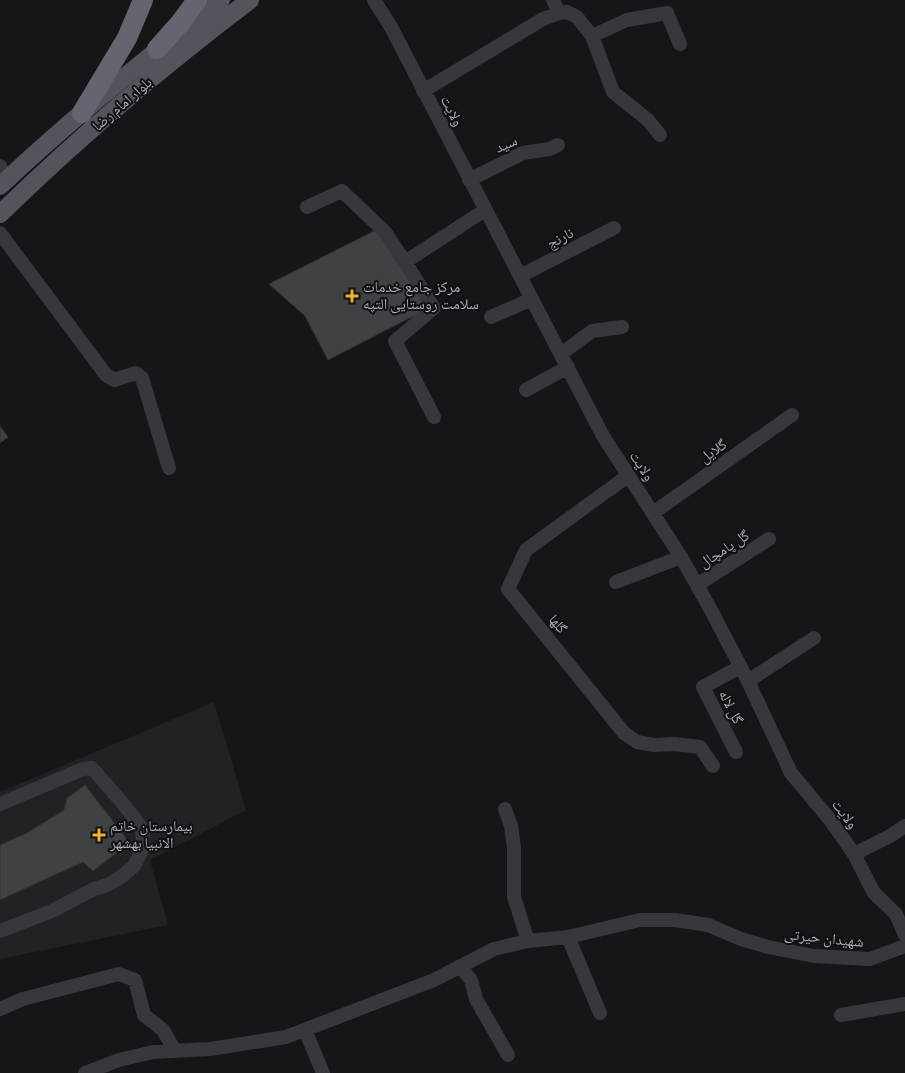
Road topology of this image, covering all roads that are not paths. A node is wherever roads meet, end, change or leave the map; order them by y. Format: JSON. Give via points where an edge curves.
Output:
{"nodes":[{"id":1,"x":143,"y":0,"type":"edge"},
{"id":2,"x":197,"y":0,"type":"edge"},
{"id":3,"x":220,"y":0,"type":"edge"},
{"id":4,"x":250,"y":0,"type":"edge"},
{"id":5,"x":374,"y":0,"type":"edge"},
{"id":6,"x":556,"y":6,"type":"edge"},
{"id":7,"x":592,"y":36,"type":"junction"},
{"id":8,"x":680,"y":44,"type":"dead end"},
{"id":9,"x":157,"y":50,"type":"junction"},
{"id":10,"x":423,"y":91,"type":"junction"},
{"id":11,"x":82,"y":112,"type":"junction"},
{"id":12,"x":660,"y":135,"type":"dead end"},
{"id":13,"x":558,"y":145,"type":"dead end"},
{"id":14,"x":2,"y":178,"type":"edge"},
{"id":15,"x":469,"y":180,"type":"junction"},
{"id":16,"x":307,"y":207,"type":"dead end"},
{"id":17,"x":485,"y":210,"type":"junction"},
{"id":18,"x":0,"y":214,"type":"edge"},
{"id":19,"x":614,"y":228,"type":"dead end"},
{"id":20,"x":0,"y":233,"type":"edge"},
{"id":21,"x":405,"y":262,"type":"junction"},
{"id":22,"x":520,"y":276,"type":"junction"},
{"id":23,"x":532,"y":299,"type":"junction"},
{"id":24,"x":491,"y":317,"type":"dead end"},
{"id":25,"x":622,"y":327,"type":"dead end"},
{"id":26,"x":561,"y":354,"type":"junction"},
{"id":27,"x":568,"y":367,"type":"junction"},
{"id":28,"x":526,"y":390,"type":"dead end"},
{"id":29,"x":792,"y":415,"type":"dead end"},
{"id":30,"x":434,"y":417,"type":"dead end"},
{"id":31,"x":169,"y":468,"type":"dead end"},
{"id":32,"x":629,"y":475,"type":"junction"},
{"id":33,"x":653,"y":513,"type":"junction"},
{"id":34,"x":769,"y":539,"type":"dead end"},
{"id":35,"x":681,"y":557,"type":"junction"},
{"id":36,"x":616,"y":582,"type":"dead end"},
{"id":37,"x":697,"y":585,"type":"junction"},
{"id":38,"x":814,"y":638,"type":"dead end"},
{"id":39,"x":740,"y":667,"type":"junction"},
{"id":40,"x":748,"y":682,"type":"junction"},
{"id":41,"x":736,"y":752,"type":"dead end"},
{"id":42,"x":713,"y":766,"type":"dead end"},
{"id":43,"x":0,"y":804,"type":"edge"},
{"id":44,"x":505,"y":809,"type":"dead end"},
{"id":45,"x":905,"y":826,"type":"edge"},
{"id":46,"x":854,"y":854,"type":"junction"},
{"id":47,"x":0,"y":931,"type":"edge"},
{"id":48,"x":905,"y":932,"type":"edge"},
{"id":49,"x":568,"y":937,"type":"junction"},
{"id":50,"x":528,"y":941,"type":"junction"},
{"id":51,"x":905,"y":946,"type":"edge"},
{"id":52,"x":460,"y":966,"type":"junction"},
{"id":53,"x":905,"y":1004,"type":"edge"},
{"id":54,"x":0,"y":1010,"type":"edge"},
{"id":55,"x":600,"y":1013,"type":"dead end"},
{"id":56,"x":841,"y":1015,"type":"dead end"},
{"id":57,"x":305,"y":1030,"type":"junction"},
{"id":58,"x":175,"y":1051,"type":"junction"},
{"id":59,"x":508,"y":1055,"type":"dead end"},
{"id":60,"x":85,"y":1073,"type":"edge"},
{"id":61,"x":323,"y":1073,"type":"edge"}],
"edges":[{"from":1,"to":11,"type":"highway","via":[[127,38]]},
{"from":2,"to":9,"type":"highway"},
{"from":3,"to":9,"type":"main road","name":"بلوار امام رضا"},
{"from":4,"to":18,"type":"main road","name":"بلوار امام رضا","via":[[168,64]]},
{"from":5,"to":10,"type":"street","name":"ولایت"},
{"from":6,"to":7,"type":"street","via":[[577,17]]},
{"from":6,"to":10,"type":"street","via":[[543,18]]},
{"from":7,"to":8,"type":"street","via":[[627,20],[667,13]]},
{"from":7,"to":12,"type":"street","via":[[613,92],[648,120]]},
{"from":9,"to":11,"type":"main road","name":"بلوار امام رضا"},
{"from":10,"to":15,"type":"street","name":"ولایت"},
{"from":11,"to":14,"type":"main road","name":"بلوار امام رضا"},
{"from":13,"to":15,"type":"street","name":"سید","via":[[523,153]]},
{"from":15,"to":17,"type":"street","name":"ولایت"},
{"from":16,"to":21,"type":"street","via":[[342,190],[385,232]]},
{"from":17,"to":21,"type":"street"},
{"from":17,"to":22,"type":"street","name":"ولایت"},
{"from":19,"to":22,"type":"street","name":"نارنج"},
{"from":20,"to":31,"type":"street","via":[[106,375],[114,380],[136,373],[142,378]]},
{"from":21,"to":30,"type":"street","via":[[434,308],[395,341]]},
{"from":22,"to":23,"type":"street","name":"ولایت"},
{"from":23,"to":24,"type":"street"},
{"from":23,"to":26,"type":"street","name":"ولایت"},
{"from":25,"to":26,"type":"street","via":[[592,331]]},
{"from":26,"to":27,"type":"street","name":"ولایت"},
{"from":27,"to":28,"type":"street"},
{"from":27,"to":32,"type":"street","name":"ولایت","via":[[603,436]]},
{"from":29,"to":33,"type":"street","name":"گلایل"},
{"from":32,"to":33,"type":"street","name":"ولایت"},
{"from":32,"to":42,"type":"street","name":"گلها","via":[[526,550],[508,589],[624,733],[637,742],[700,748]]},
{"from":33,"to":35,"type":"street","name":"ولایت"},
{"from":34,"to":37,"type":"street","name":"گل پامچال"},
{"from":35,"to":36,"type":"street"},
{"from":35,"to":37,"type":"street","name":"ولایت"},
{"from":37,"to":39,"type":"street","name":"ولایت"},
{"from":38,"to":40,"type":"street"},
{"from":39,"to":40,"type":"street","name":"ولایت"},
{"from":39,"to":41,"type":"street","name":"گل لاله","via":[[703,688]]},
{"from":40,"to":46,"type":"street","name":"ولایت","via":[[791,773]]},
{"from":43,"to":47,"type":"street","via":[[92,768],[136,820],[143,836],[142,852],[122,877],[52,912]]},
{"from":44,"to":50,"type":"street","via":[[514,848],[514,897]]},
{"from":45,"to":46,"type":"street"},
{"from":46,"to":48,"type":"street","name":"ولایت","via":[[874,893],[896,914]]},
{"from":49,"to":50,"type":"street","name":"شهیدان حیرتی"},
{"from":49,"to":51,"type":"street","name":"شهیدان حیرتی","via":[[640,920],[675,920],[708,925],[768,947],[814,956],[870,959]]},
{"from":49,"to":55,"type":"street"},
{"from":50,"to":52,"type":"street","name":"شهیدان حیرتی","via":[[494,949]]},
{"from":52,"to":57,"type":"street","name":"شهیدان حیرتی","via":[[434,980]]},
{"from":52,"to":59,"type":"street","via":[[471,980],[476,999]]},
{"from":53,"to":56,"type":"street"},
{"from":54,"to":58,"type":"street","via":[[23,999],[120,974],[135,980],[144,1015],[163,1030]]},
{"from":57,"to":58,"type":"street","name":"شهیدان حیرتی","via":[[286,1038]]},
{"from":57,"to":61,"type":"street"},
{"from":58,"to":60,"type":"street","name":"شهیدان حیرتی","via":[[153,1052],[120,1060]]}]}
